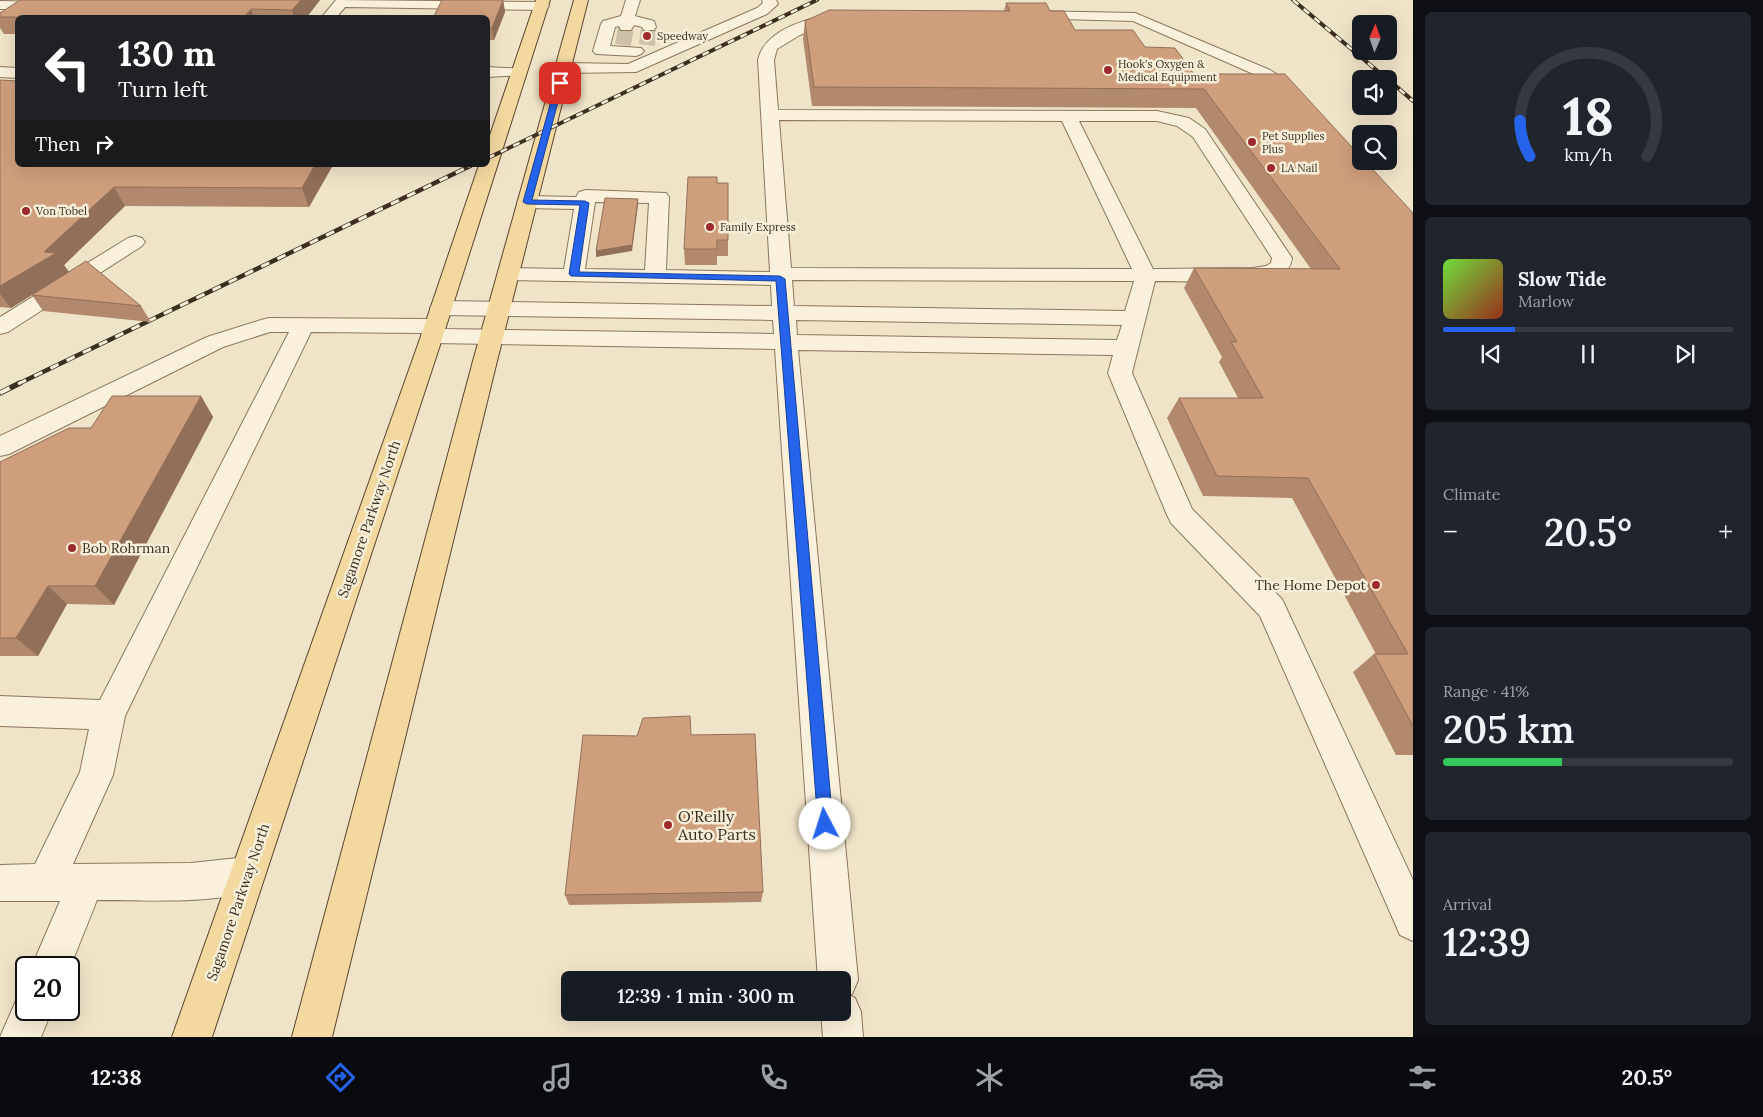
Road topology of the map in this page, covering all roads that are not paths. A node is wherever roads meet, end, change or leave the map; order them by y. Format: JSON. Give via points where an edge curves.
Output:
{"nodes":[{"id":1,"x":581,"y":0,"type":"edge"},
{"id":2,"x":633,"y":0,"type":"edge"},
{"id":3,"x":772,"y":1,"type":"edge"},
{"id":4,"x":481,"y":3,"type":"edge"},
{"id":5,"x":542,"y":3,"type":"edge"},
{"id":6,"x":0,"y":5,"type":"edge"},
{"id":7,"x":58,"y":6,"type":"edge"},
{"id":8,"x":426,"y":11,"type":"edge"},
{"id":9,"x":330,"y":15,"type":"edge"},
{"id":10,"x":858,"y":15,"type":"edge"},
{"id":11,"x":1018,"y":15,"type":"edge"},
{"id":12,"x":627,"y":23,"type":"junction"},
{"id":13,"x":648,"y":27,"type":"dead end"},
{"id":14,"x":647,"y":46,"type":"dead end"},
{"id":15,"x":622,"y":49,"type":"junction"},
{"id":16,"x":564,"y":68,"type":"junction"},
{"id":17,"x":617,"y":70,"type":"junction"},
{"id":18,"x":0,"y":72,"type":"edge"},
{"id":19,"x":490,"y":72,"type":"edge"},
{"id":20,"x":519,"y":72,"type":"junction"},
{"id":21,"x":15,"y":73,"type":"edge"},
{"id":22,"x":1303,"y":110,"type":"edge"},
{"id":23,"x":770,"y":115,"type":"junction"},
{"id":24,"x":1068,"y":116,"type":"junction"},
{"id":25,"x":490,"y":160,"type":"edge"},
{"id":26,"x":488,"y":167,"type":"edge"},
{"id":27,"x":527,"y":202,"type":"junction"},
{"id":28,"x":659,"y":202,"type":"junction"},
{"id":29,"x":585,"y":203,"type":"junction"},
{"id":30,"x":637,"y":211,"type":"edge"},
{"id":31,"x":603,"y":218,"type":"edge"},
{"id":32,"x":581,"y":226,"type":"junction"},
{"id":33,"x":135,"y":242,"type":"dead end"},
{"id":34,"x":509,"y":274,"type":"junction"},
{"id":35,"x":574,"y":274,"type":"junction"},
{"id":36,"x":1146,"y":275,"type":"junction"},
{"id":37,"x":655,"y":276,"type":"junction"},
{"id":38,"x":780,"y":276,"type":"junction"},
{"id":39,"x":499,"y":309,"type":"junction"},
{"id":40,"x":783,"y":314,"type":"junction"},
{"id":41,"x":1135,"y":318,"type":"junction"},
{"id":42,"x":436,"y":323,"type":"junction"},
{"id":43,"x":303,"y":326,"type":"junction"},
{"id":44,"x":0,"y":327,"type":"edge"},
{"id":45,"x":492,"y":336,"type":"junction"},
{"id":46,"x":785,"y":343,"type":"junction"},
{"id":47,"x":1127,"y":348,"type":"junction"},
{"id":48,"x":0,"y":447,"type":"edge"},
{"id":49,"x":0,"y":711,"type":"edge"},
{"id":50,"x":109,"y":716,"type":"junction"},
{"id":51,"x":247,"y":875,"type":"junction"},
{"id":52,"x":87,"y":881,"type":"junction"},
{"id":53,"x":0,"y":883,"type":"edge"},
{"id":54,"x":45,"y":883,"type":"junction"},
{"id":55,"x":1413,"y":922,"type":"edge"},
{"id":56,"x":55,"y":956,"type":"edge"},
{"id":57,"x":837,"y":971,"type":"edge"},
{"id":58,"x":27,"y":1021,"type":"edge"},
{"id":59,"x":842,"y":1021,"type":"edge"},
{"id":60,"x":20,"y":1037,"type":"edge"},
{"id":61,"x":192,"y":1037,"type":"edge"},
{"id":62,"x":312,"y":1037,"type":"edge"},
{"id":63,"x":843,"y":1037,"type":"edge"}],
"edges":[{"from":1,"to":16,"type":"main road"},
{"from":2,"to":12,"type":"lane"},
{"from":3,"to":17,"type":"lane","via":[[762,10],[630,69]]},
{"from":4,"to":5,"type":"lane"},
{"from":4,"to":8,"type":"lane"},
{"from":5,"to":20,"type":"main road","name":"Sagamore Parkway North"},
{"from":6,"to":7,"type":"lane"},
{"from":8,"to":9,"type":"lane","via":[[340,3]]},
{"from":10,"to":23,"type":"lane","via":[[830,18],[772,45],[766,60]]},
{"from":11,"to":22,"type":"lane","via":[[1126,15],[1141,18],[1275,80]]},
{"from":12,"to":13,"type":"lane","via":[[649,24]]},
{"from":12,"to":15,"type":"lane","via":[[608,24],[601,51]]},
{"from":14,"to":15,"type":"lane","via":[[646,51]]},
{"from":15,"to":17,"type":"lane"},
{"from":16,"to":17,"type":"lane"},
{"from":16,"to":27,"type":"main road"},
{"from":18,"to":21,"type":"lane"},
{"from":19,"to":20,"type":"lane"},
{"from":20,"to":25,"type":"main road","name":"Sagamore Parkway North"},
{"from":23,"to":24,"type":"lane"},
{"from":23,"to":38,"type":"lane"},
{"from":24,"to":36,"type":"lane"},
{"from":24,"to":36,"type":"lane","via":[[1157,116],[1192,127],[1282,258],[1281,266],[1272,272]]},
{"from":26,"to":42,"type":"main road","name":"Sagamore Parkway North"},
{"from":27,"to":29,"type":"lane"},
{"from":27,"to":34,"type":"main road"},
{"from":28,"to":29,"type":"lane","via":[[659,197],[586,196]]},
{"from":28,"to":30,"type":"lane"},
{"from":28,"to":37,"type":"lane"},
{"from":29,"to":32,"type":"lane"},
{"from":31,"to":32,"type":"lane"},
{"from":32,"to":35,"type":"lane"},
{"from":33,"to":44,"type":"lane"},
{"from":34,"to":35,"type":"lane"},
{"from":34,"to":39,"type":"main road"},
{"from":35,"to":37,"type":"lane"},
{"from":36,"to":38,"type":"lane"},
{"from":36,"to":41,"type":"lane"},
{"from":37,"to":38,"type":"lane"},
{"from":38,"to":40,"type":"lane"},
{"from":39,"to":40,"type":"lane"},
{"from":39,"to":42,"type":"lane"},
{"from":39,"to":45,"type":"main road"},
{"from":40,"to":41,"type":"lane"},
{"from":40,"to":46,"type":"lane"},
{"from":41,"to":47,"type":"lane"},
{"from":42,"to":43,"type":"lane"},
{"from":42,"to":45,"type":"lane"},
{"from":42,"to":51,"type":"main road","name":"Sagamore Parkway North"},
{"from":43,"to":48,"type":"lane","via":[[269,325],[214,342]]},
{"from":43,"to":50,"type":"lane"},
{"from":45,"to":46,"type":"lane"},
{"from":45,"to":62,"type":"main road"},
{"from":46,"to":47,"type":"lane"},
{"from":46,"to":57,"type":"lane"},
{"from":47,"to":55,"type":"lane","via":[[1120,374],[1181,516],[1270,608]]},
{"from":49,"to":50,"type":"lane"},
{"from":50,"to":54,"type":"lane","via":[[96,775]]},
{"from":51,"to":52,"type":"lane","via":[[190,881]]},
{"from":51,"to":61,"type":"main road","name":"Sagamore Parkway North"},
{"from":52,"to":54,"type":"lane"},
{"from":52,"to":56,"type":"lane"},
{"from":53,"to":54,"type":"lane"},
{"from":58,"to":60,"type":"lane"},
{"from":59,"to":63,"type":"lane"}]}
